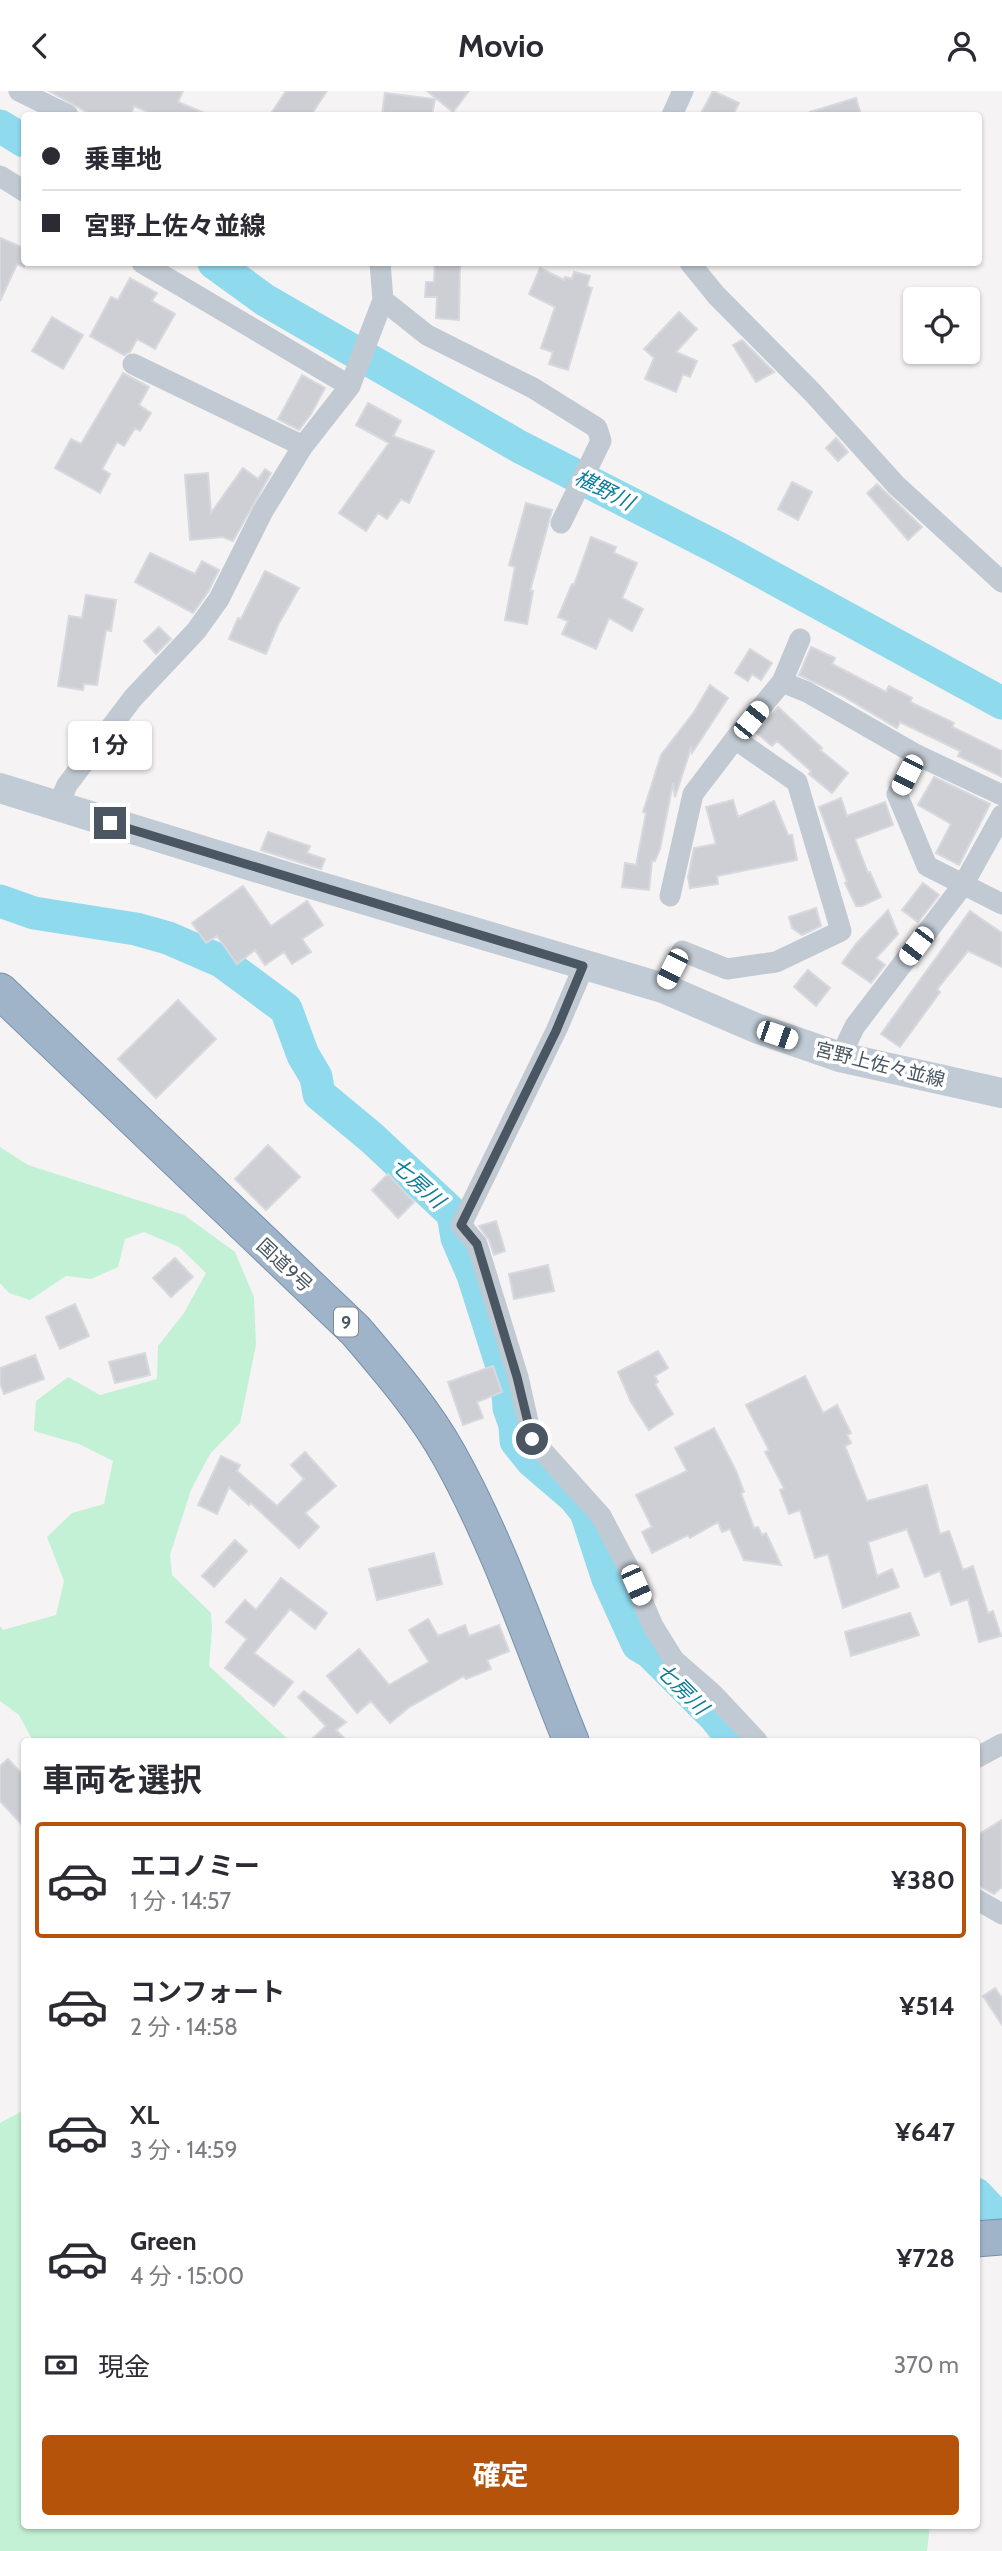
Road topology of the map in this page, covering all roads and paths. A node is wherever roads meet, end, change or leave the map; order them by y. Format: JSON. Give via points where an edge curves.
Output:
{"nodes":[{"id":1,"x":19,"y":91,"type":"edge"},
{"id":2,"x":683,"y":91,"type":"edge"},
{"id":3,"x":62,"y":112,"type":"edge"},
{"id":4,"x":673,"y":112,"type":"edge"},
{"id":5,"x":0,"y":176,"type":"edge"},
{"id":6,"x":21,"y":189,"type":"edge"},
{"id":7,"x":147,"y":266,"type":"edge"},
{"id":8,"x":380,"y":266,"type":"edge"},
{"id":9,"x":692,"y":266,"type":"edge"},
{"id":10,"x":381,"y":306,"type":"junction"},
{"id":11,"x":133,"y":363,"type":"dead end"},
{"id":12,"x":351,"y":383,"type":"junction"},
{"id":13,"x":303,"y":446,"type":"junction"},
{"id":14,"x":561,"y":523,"type":"dead end"},
{"id":15,"x":1002,"y":582,"type":"edge"},
{"id":16,"x":800,"y":639,"type":"dead end"},
{"id":17,"x":782,"y":682,"type":"junction"},
{"id":18,"x":735,"y":739,"type":"junction"},
{"id":19,"x":917,"y":755,"type":"junction"},
{"id":20,"x":0,"y":788,"type":"edge"},
{"id":21,"x":1002,"y":795,"type":"edge"},
{"id":22,"x":58,"y":806,"type":"junction"},
{"id":23,"x":1002,"y":815,"type":"edge"},
{"id":24,"x":962,"y":885,"type":"junction"},
{"id":25,"x":670,"y":896,"type":"dead end"},
{"id":26,"x":1002,"y":904,"type":"edge"},
{"id":27,"x":583,"y":966,"type":"junction"},
{"id":28,"x":663,"y":988,"type":"junction"},
{"id":29,"x":0,"y":991,"type":"edge"},
{"id":30,"x":840,"y":1057,"type":"junction"},
{"id":31,"x":1002,"y":1093,"type":"edge"},
{"id":32,"x":570,"y":1738,"type":"edge"},
{"id":33,"x":754,"y":1738,"type":"edge"},
{"id":34,"x":1002,"y":1744,"type":"edge"},
{"id":35,"x":980,"y":1756,"type":"edge"},
{"id":36,"x":980,"y":1901,"type":"edge"},
{"id":37,"x":1002,"y":1914,"type":"edge"},
{"id":38,"x":1002,"y":2237,"type":"edge"},
{"id":39,"x":980,"y":2239,"type":"edge"}],
"edges":[{"from":1,"to":3,"type":"street"},
{"from":2,"to":4,"type":"street"},
{"from":5,"to":6,"type":"street"},
{"from":7,"to":12,"type":"street"},
{"from":8,"to":10,"type":"street"},
{"from":9,"to":15,"type":"street","via":[[896,485]]},
{"from":10,"to":12,"type":"street"},
{"from":10,"to":14,"type":"street","via":[[597,428],[601,440]]},
{"from":11,"to":13,"type":"street"},
{"from":12,"to":13,"type":"street"},
{"from":13,"to":22,"type":"street","via":[[263,511],[219,599],[196,631],[133,698],[67,785]]},
{"from":16,"to":17,"type":"street"},
{"from":17,"to":18,"type":"street"},
{"from":17,"to":19,"type":"street"},
{"from":18,"to":25,"type":"street","via":[[693,794]]},
{"from":18,"to":28,"type":"street","via":[[797,782],[841,931],[776,962],[727,969],[682,951]]},
{"from":19,"to":21,"type":"street"},
{"from":19,"to":24,"type":"street","via":[[897,795],[927,866]]},
{"from":20,"to":22,"type":"main road","name":"宮野上佐々並線"},
{"from":22,"to":27,"type":"main road","name":"宮野上佐々並線"},
{"from":23,"to":24,"type":"street"},
{"from":24,"to":26,"type":"street"},
{"from":24,"to":30,"type":"street","via":[[855,1026]]},
{"from":27,"to":28,"type":"main road","name":"宮野上佐々並線"},
{"from":27,"to":33,"type":"street","via":[[461,1225],[477,1244],[532,1439],[601,1516],[674,1660]]},
{"from":28,"to":30,"type":"main road","name":"宮野上佐々並線"},
{"from":29,"to":32,"type":"highway","name":"国道9号","number":"9","via":[[356,1331],[405,1390],[449,1454],[493,1547]]},
{"from":30,"to":31,"type":"main road","name":"宮野上佐々並線"},
{"from":34,"to":35,"type":"street"},
{"from":36,"to":37,"type":"street"},
{"from":38,"to":39,"type":"highway"}]}
